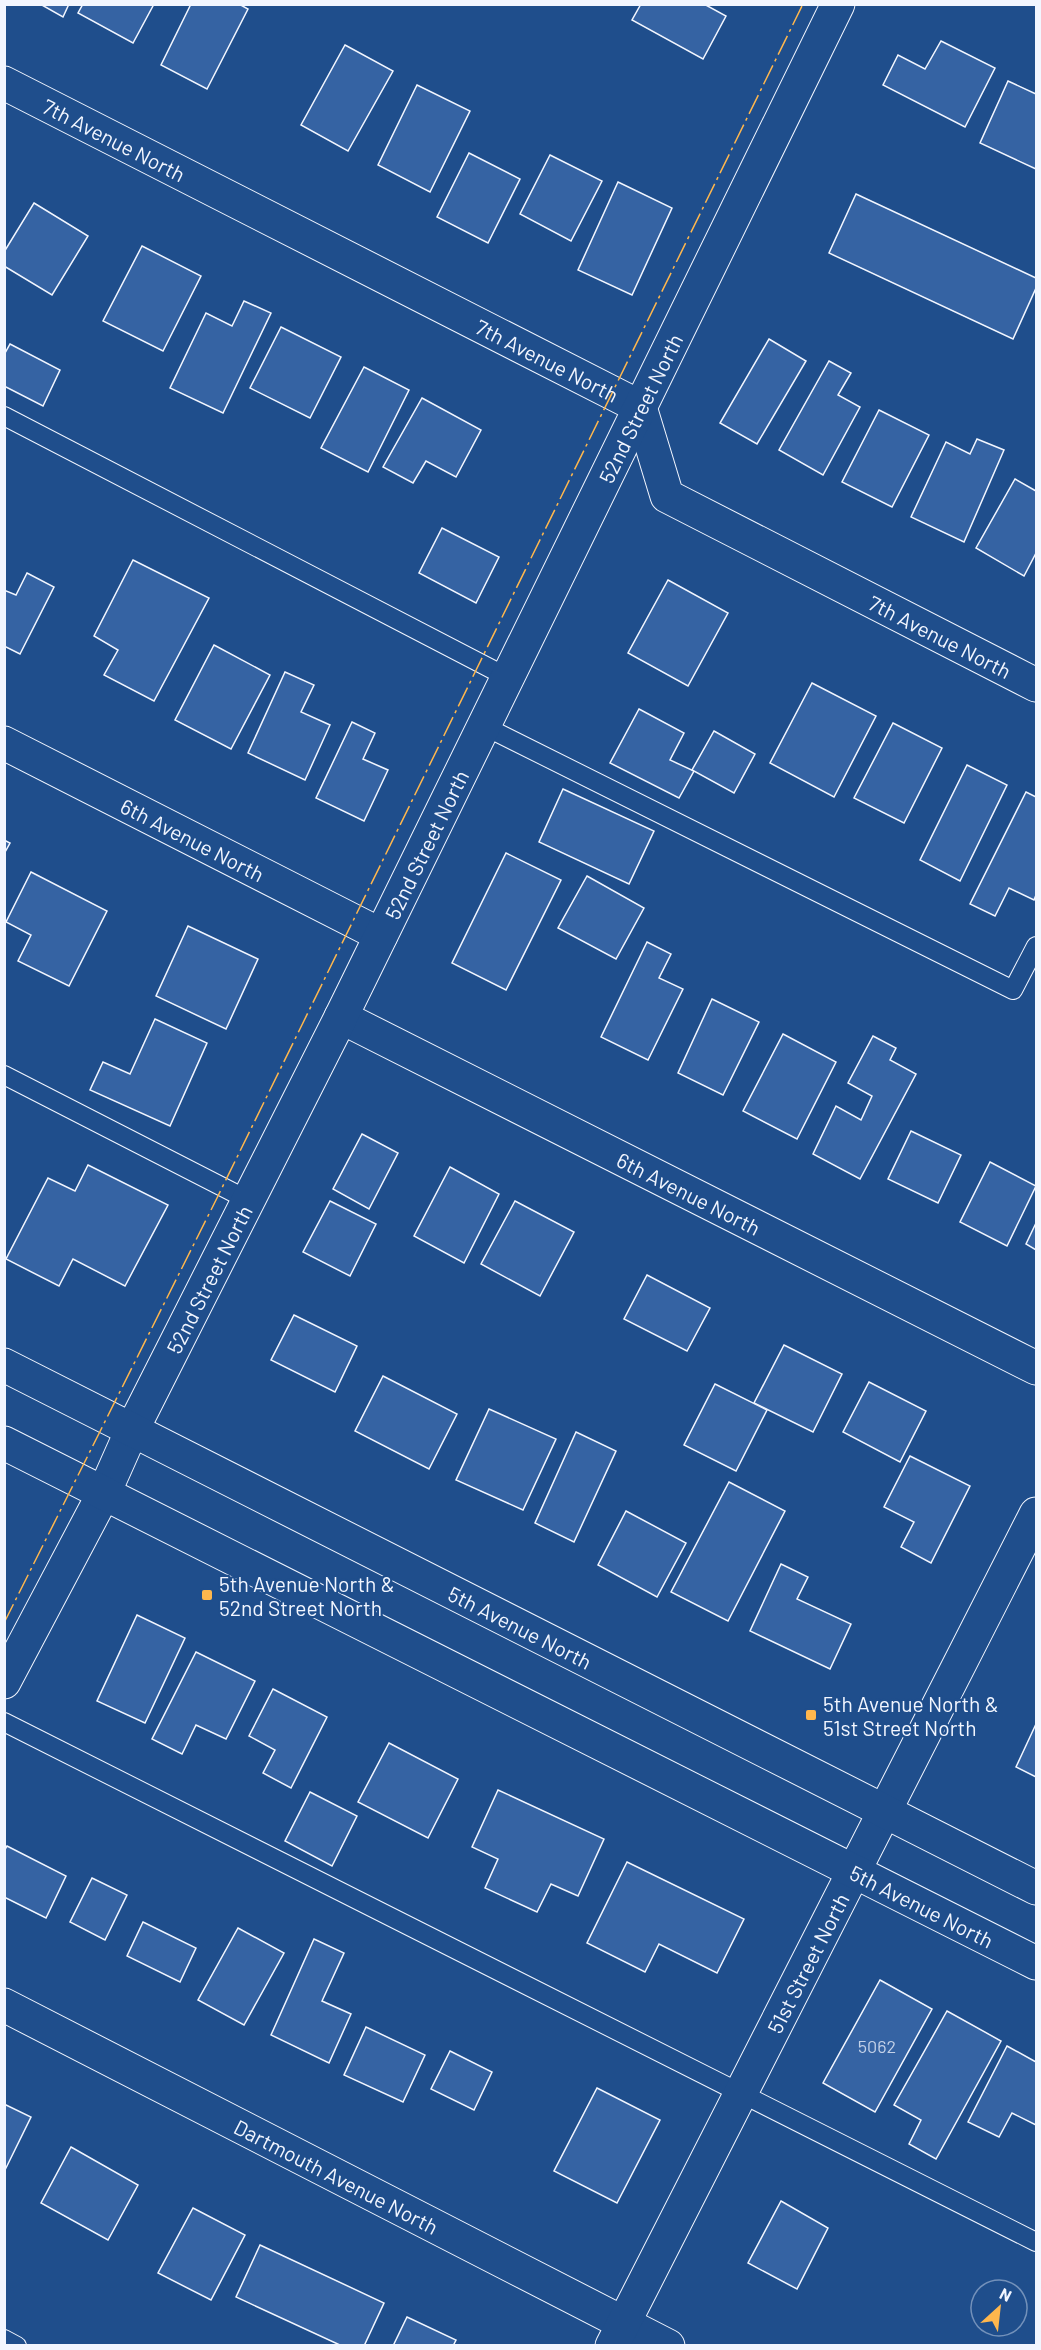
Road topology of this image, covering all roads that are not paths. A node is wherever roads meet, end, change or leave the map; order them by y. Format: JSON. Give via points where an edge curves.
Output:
{"nodes":[{"id":1,"x":838,"y":4,"type":"edge"},
{"id":2,"x":4,"y":83,"type":"edge"},
{"id":3,"x":640,"y":407,"type":"junction"},
{"id":4,"x":4,"y":416,"type":"edge"},
{"id":5,"x":507,"y":677,"type":"junction"},
{"id":6,"x":1036,"y":685,"type":"edge"},
{"id":7,"x":484,"y":726,"type":"junction"},
{"id":8,"x":4,"y":743,"type":"edge"},
{"id":9,"x":381,"y":935,"type":"junction"},
{"id":10,"x":1036,"y":946,"type":"edge"},
{"id":11,"x":341,"y":1017,"type":"junction"},
{"id":12,"x":4,"y":1075,"type":"edge"},
{"id":13,"x":248,"y":1200,"type":"junction"},
{"id":14,"x":4,"y":1365,"type":"edge"},
{"id":15,"x":1036,"y":1368,"type":"edge"},
{"id":16,"x":132,"y":1430,"type":"junction"},
{"id":17,"x":4,"y":1443,"type":"edge"},
{"id":18,"x":104,"y":1493,"type":"junction"},
{"id":19,"x":1036,"y":1514,"type":"edge"},
{"id":20,"x":4,"y":1682,"type":"edge"},
{"id":21,"x":4,"y":1722,"type":"edge"},
{"id":22,"x":886,"y":1812,"type":"junction"},
{"id":23,"x":856,"y":1871,"type":"junction"},
{"id":24,"x":1036,"y":1887,"type":"edge"},
{"id":25,"x":1036,"y":1963,"type":"edge"},
{"id":26,"x":4,"y":2005,"type":"edge"},
{"id":27,"x":741,"y":2093,"type":"junction"},
{"id":28,"x":1036,"y":2242,"type":"edge"},
{"id":29,"x":618,"y":2334,"type":"edge"},
{"id":30,"x":4,"y":2339,"type":"edge"},
{"id":31,"x":17,"y":2346,"type":"edge"},
{"id":32,"x":668,"y":2346,"type":"edge"}],
"edges":[{"from":1,"to":3,"type":"street","name":"52nd Street North"},
{"from":2,"to":3,"type":"street","name":"7th Avenue North"},
{"from":3,"to":5,"type":"street","name":"52nd Street North"},
{"from":3,"to":6,"type":"street","name":"7th Avenue North","via":[[667,496]]},
{"from":4,"to":5,"type":"lane"},
{"from":5,"to":7,"type":"street","name":"52nd Street North"},
{"from":7,"to":9,"type":"street","name":"52nd Street North"},
{"from":7,"to":10,"type":"lane","via":[[1013,990]]},
{"from":8,"to":9,"type":"street","name":"6th Avenue North"},
{"from":9,"to":11,"type":"street","name":"52nd Street North"},
{"from":11,"to":13,"type":"street","name":"52nd Street North"},
{"from":11,"to":15,"type":"street","name":"6th Avenue North"},
{"from":12,"to":13,"type":"lane"},
{"from":13,"to":16,"type":"street","name":"52nd Street North"},
{"from":14,"to":16,"type":"street","name":"5th Avenue North"},
{"from":16,"to":18,"type":"street","name":"52nd Street North"},
{"from":16,"to":22,"type":"street","name":"5th Avenue North"},
{"from":17,"to":18,"type":"street","name":"5th Avenue North"},
{"from":18,"to":20,"type":"street","name":"52nd Street North"},
{"from":18,"to":23,"type":"street","name":"5th Avenue North"},
{"from":19,"to":22,"type":"street","name":"51st Street North"},
{"from":21,"to":27,"type":"lane"},
{"from":22,"to":23,"type":"street","name":"51st Street North"},
{"from":22,"to":24,"type":"street","name":"5th Avenue North"},
{"from":23,"to":25,"type":"street","name":"5th Avenue North"},
{"from":23,"to":27,"type":"street","name":"51st Street North"},
{"from":26,"to":29,"type":"street","name":"Dartmouth Avenue North"},
{"from":27,"to":28,"type":"lane"},
{"from":27,"to":29,"type":"street","name":"51st Street North"},
{"from":29,"to":32,"type":"street","name":"Dartmouth Avenue North"},
{"from":30,"to":31,"type":"lane"}]}
